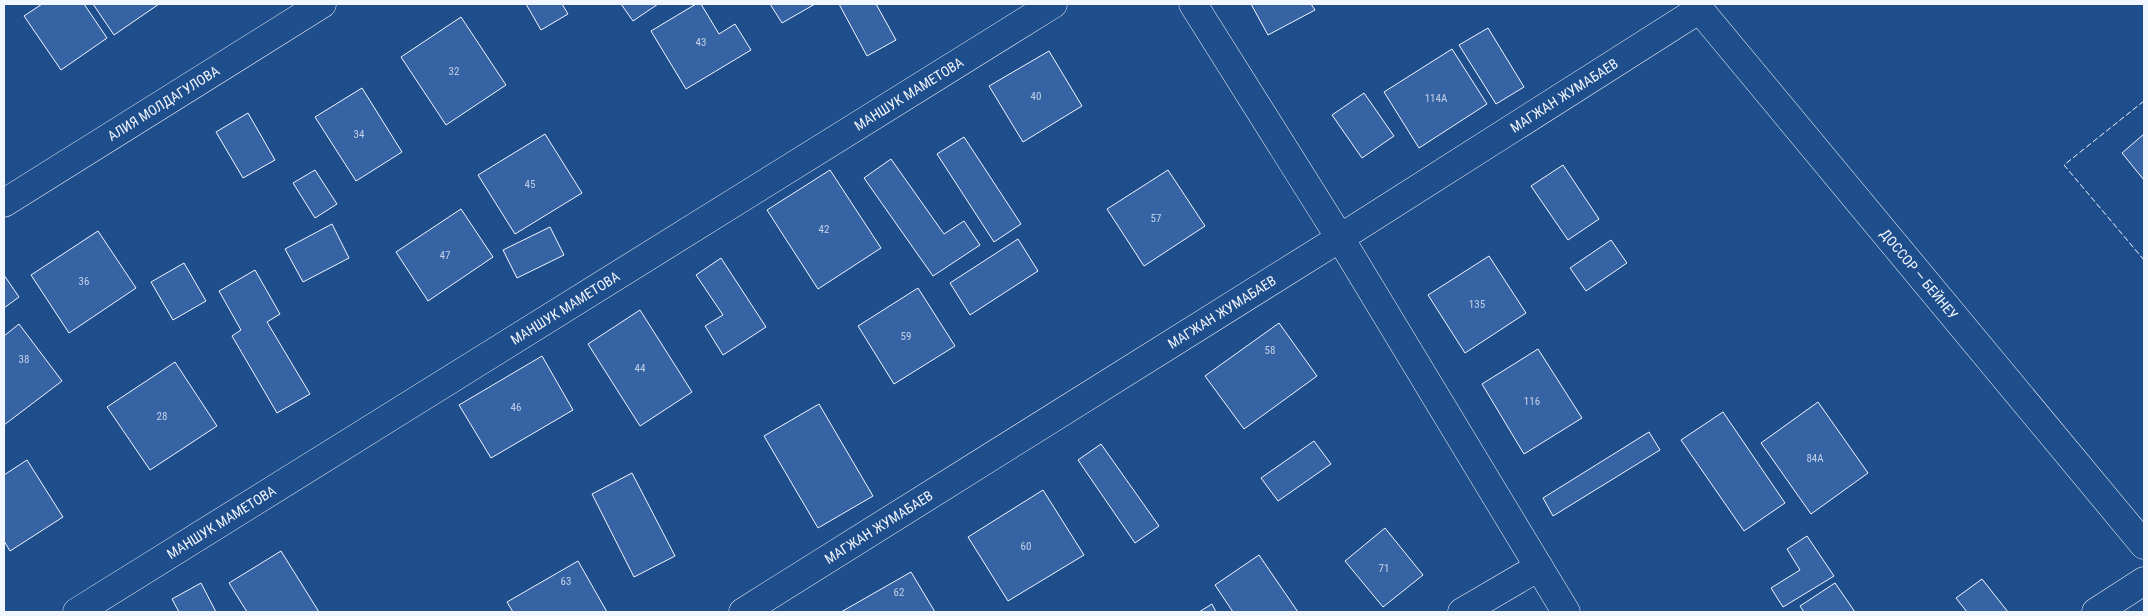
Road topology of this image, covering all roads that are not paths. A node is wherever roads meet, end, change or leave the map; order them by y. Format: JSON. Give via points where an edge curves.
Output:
{"nodes":[{"id":1,"x":322,"y":4,"type":"edge"},
{"id":2,"x":1053,"y":4,"type":"edge"},
{"id":3,"x":1193,"y":4,"type":"edge"},
{"id":4,"x":1698,"y":6,"type":"edge"},
{"id":5,"x":4,"y":203,"type":"edge"},
{"id":6,"x":1340,"y":238,"type":"junction"},
{"id":7,"x":2144,"y":545,"type":"edge"},
{"id":8,"x":1539,"y":566,"type":"junction"},
{"id":9,"x":2144,"y":581,"type":"edge"},
{"id":10,"x":77,"y":612,"type":"edge"},
{"id":11,"x":743,"y":612,"type":"edge"},
{"id":12,"x":1462,"y":612,"type":"edge"},
{"id":13,"x":1566,"y":612,"type":"edge"},
{"id":14,"x":2096,"y":612,"type":"edge"}],
"edges":[{"from":1,"to":5,"type":"main road","name":"АЛИЯ МОЛДАГУЛОВА"},
{"from":2,"to":10,"type":"main road","name":"МАНШУК МАМЕТОВА"},
{"from":3,"to":6,"type":"main road"},
{"from":4,"to":6,"type":"main road","name":"МАГЖАН ЖУМАБАЕВ"},
{"from":4,"to":7,"type":"main road","name":"ДОССОР — БЕЙНЕУ"},
{"from":6,"to":8,"type":"main road"},
{"from":6,"to":11,"type":"main road","name":"МАГЖАН ЖУМАБАЕВ"},
{"from":8,"to":12,"type":"main road"},
{"from":8,"to":13,"type":"main road"},
{"from":9,"to":14,"type":"main road"}]}
